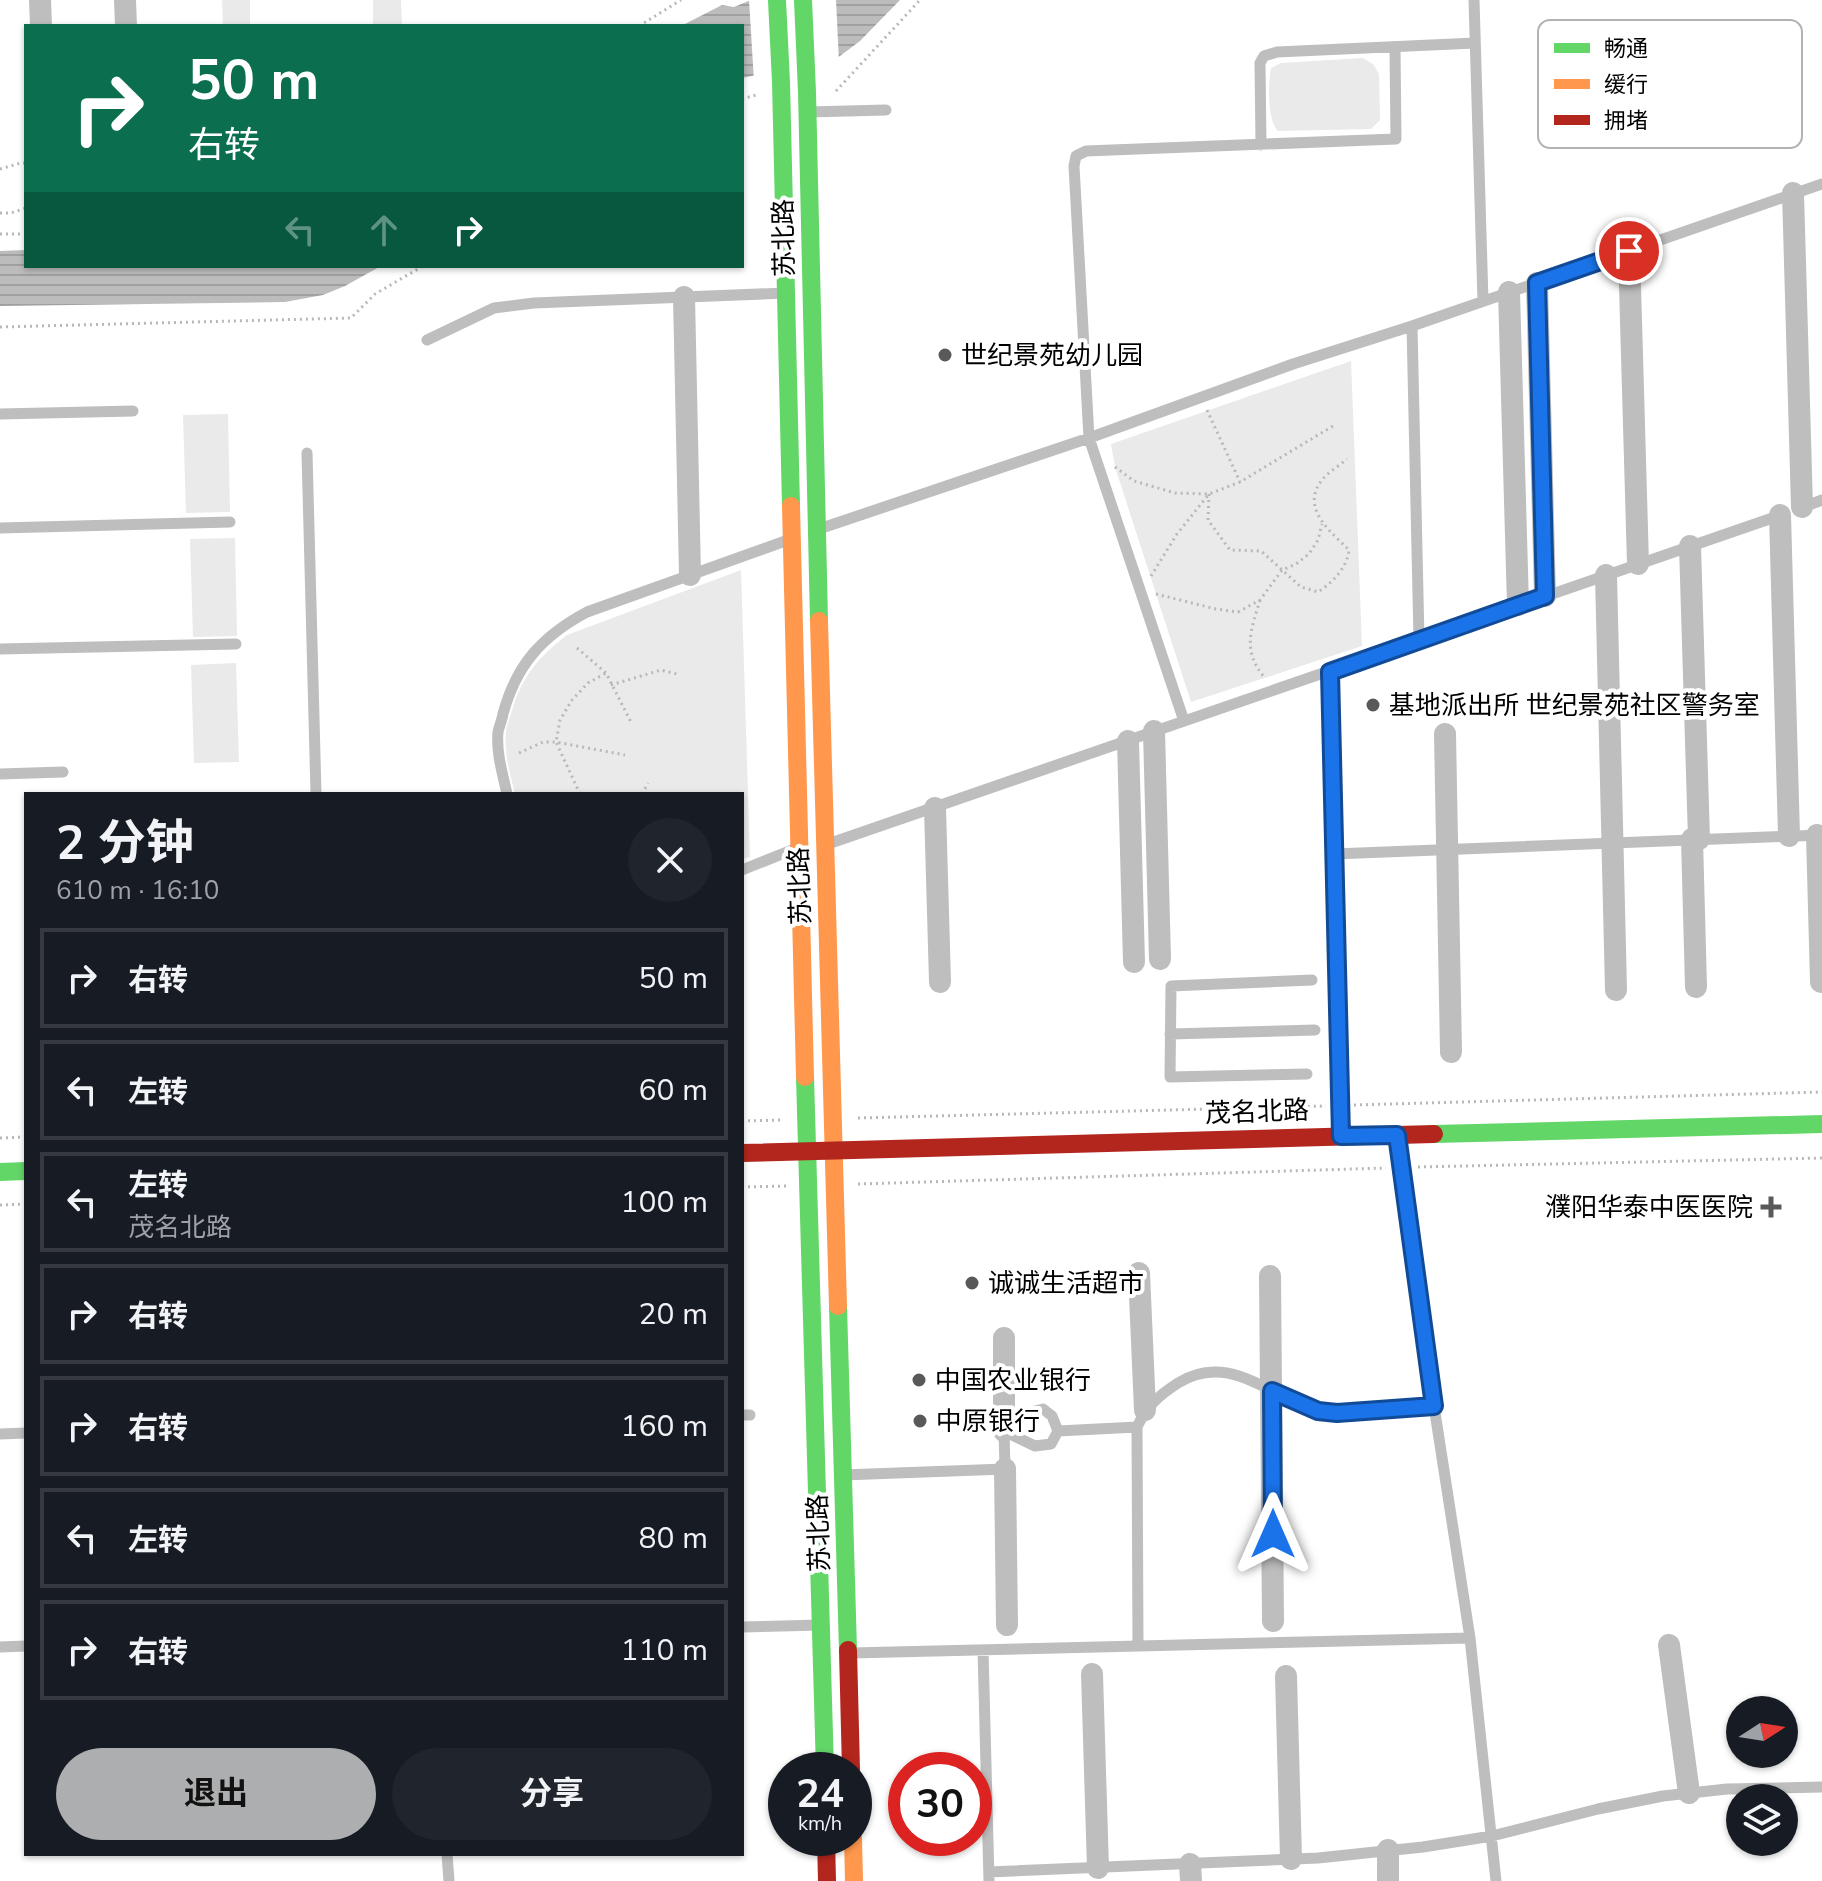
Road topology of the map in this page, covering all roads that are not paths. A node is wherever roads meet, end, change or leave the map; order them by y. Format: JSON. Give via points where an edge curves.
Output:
{"nodes":[{"id":1,"x":40,"y":0,"type":"edge"},
{"id":2,"x":125,"y":0,"type":"edge"},
{"id":3,"x":777,"y":0,"type":"edge"},
{"id":4,"x":803,"y":0,"type":"edge"},
{"id":5,"x":1474,"y":0,"type":"edge"},
{"id":6,"x":41,"y":24,"type":"edge"},
{"id":7,"x":126,"y":24,"type":"edge"},
{"id":8,"x":1475,"y":43,"type":"junction"},
{"id":9,"x":1395,"y":48,"type":"junction"},
{"id":10,"x":886,"y":110,"type":"dead end"},
{"id":11,"x":808,"y":112,"type":"junction"},
{"id":12,"x":1261,"y":145,"type":"junction"},
{"id":13,"x":1822,"y":184,"type":"edge"},
{"id":14,"x":1793,"y":193,"type":"junction"},
{"id":15,"x":1629,"y":251,"type":"junction"},
{"id":16,"x":1537,"y":283,"type":"junction"},
{"id":17,"x":1509,"y":292,"type":"junction"},
{"id":18,"x":786,"y":293,"type":"junction"},
{"id":19,"x":684,"y":297,"type":"junction"},
{"id":20,"x":1483,"y":301,"type":"junction"},
{"id":21,"x":1412,"y":326,"type":"junction"},
{"id":22,"x":427,"y":340,"type":"dead end"},
{"id":23,"x":133,"y":411,"type":"dead end"},
{"id":24,"x":0,"y":414,"type":"edge"},
{"id":25,"x":1089,"y":438,"type":"junction"},
{"id":26,"x":307,"y":453,"type":"dead end"},
{"id":27,"x":1812,"y":504,"type":"edge"},
{"id":28,"x":1780,"y":515,"type":"junction"},
{"id":29,"x":230,"y":522,"type":"dead end"},
{"id":30,"x":0,"y":528,"type":"edge"},
{"id":31,"x":816,"y":530,"type":"junction"},
{"id":32,"x":792,"y":538,"type":"junction"},
{"id":33,"x":1690,"y":546,"type":"junction"},
{"id":34,"x":1638,"y":564,"type":"junction"},
{"id":35,"x":690,"y":575,"type":"junction"},
{"id":36,"x":1606,"y":575,"type":"junction"},
{"id":37,"x":1545,"y":596,"type":"junction"},
{"id":38,"x":1518,"y":605,"type":"junction"},
{"id":39,"x":1419,"y":640,"type":"junction"},
{"id":40,"x":236,"y":644,"type":"dead end"},
{"id":41,"x":0,"y":649,"type":"edge"},
{"id":42,"x":1330,"y":672,"type":"junction"},
{"id":43,"x":1184,"y":721,"type":"junction"},
{"id":44,"x":1154,"y":731,"type":"junction"},
{"id":45,"x":1445,"y":734,"type":"dead end"},
{"id":46,"x":1128,"y":741,"type":"junction"},
{"id":47,"x":63,"y":772,"type":"dead end"},
{"id":48,"x":0,"y":774,"type":"edge"},
{"id":49,"x":316,"y":792,"type":"edge"},
{"id":50,"x":507,"y":792,"type":"edge"},
{"id":51,"x":935,"y":808,"type":"junction"},
{"id":52,"x":1820,"y":835,"type":"edge"},
{"id":53,"x":1789,"y":836,"type":"junction"},
{"id":54,"x":1696,"y":839,"type":"junction"},
{"id":55,"x":1613,"y":843,"type":"junction"},
{"id":56,"x":825,"y":845,"type":"junction"},
{"id":57,"x":799,"y":848,"type":"junction"},
{"id":58,"x":1448,"y":849,"type":"junction"},
{"id":59,"x":1334,"y":854,"type":"junction"},
{"id":60,"x":744,"y":869,"type":"edge"},
{"id":61,"x":1160,"y":959,"type":"dead end"},
{"id":62,"x":1134,"y":962,"type":"dead end"},
{"id":63,"x":1312,"y":980,"type":"dead end"},
{"id":64,"x":940,"y":982,"type":"dead end"},
{"id":65,"x":1821,"y":982,"type":"edge"},
{"id":66,"x":1696,"y":987,"type":"dead end"},
{"id":67,"x":1616,"y":990,"type":"dead end"},
{"id":68,"x":1315,"y":1030,"type":"dead end"},
{"id":69,"x":1170,"y":1034,"type":"junction"},
{"id":70,"x":1451,"y":1052,"type":"dead end"},
{"id":71,"x":1307,"y":1074,"type":"dead end"},
{"id":72,"x":1822,"y":1124,"type":"edge"},
{"id":73,"x":1397,"y":1135,"type":"junction"},
{"id":74,"x":1341,"y":1136,"type":"junction"},
{"id":75,"x":834,"y":1150,"type":"junction"},
{"id":76,"x":808,"y":1151,"type":"junction"},
{"id":77,"x":744,"y":1153,"type":"edge"},
{"id":78,"x":24,"y":1171,"type":"edge"},
{"id":79,"x":0,"y":1172,"type":"edge"},
{"id":80,"x":1139,"y":1273,"type":"dead end"},
{"id":81,"x":1270,"y":1276,"type":"dead end"},
{"id":82,"x":1004,"y":1338,"type":"dead end"},
{"id":83,"x":1272,"y":1391,"type":"junction"},
{"id":84,"x":1434,"y":1406,"type":"junction"},
{"id":85,"x":1141,"y":1419,"type":"junction"},
{"id":86,"x":1004,"y":1431,"type":"junction"},
{"id":87,"x":1058,"y":1431,"type":"junction"},
{"id":88,"x":24,"y":1433,"type":"edge"},
{"id":89,"x":0,"y":1434,"type":"edge"},
{"id":90,"x":1005,"y":1469,"type":"junction"},
{"id":91,"x":843,"y":1475,"type":"junction"},
{"id":92,"x":1273,"y":1621,"type":"dead end"},
{"id":93,"x":821,"y":1625,"type":"junction"},
{"id":94,"x":1007,"y":1625,"type":"dead end"},
{"id":95,"x":744,"y":1627,"type":"edge"},
{"id":96,"x":1470,"y":1638,"type":"junction"},
{"id":97,"x":1138,"y":1645,"type":"junction"},
{"id":98,"x":1669,"y":1645,"type":"dead end"},
{"id":99,"x":24,"y":1646,"type":"edge"},
{"id":100,"x":0,"y":1647,"type":"edge"},
{"id":101,"x":983,"y":1650,"type":"junction"},
{"id":102,"x":848,"y":1653,"type":"junction"},
{"id":103,"x":1092,"y":1674,"type":"dead end"},
{"id":104,"x":1286,"y":1676,"type":"dead end"},
{"id":105,"x":825,"y":1752,"type":"edge"},
{"id":106,"x":851,"y":1752,"type":"edge"},
{"id":107,"x":1822,"y":1787,"type":"edge"},
{"id":108,"x":1689,"y":1793,"type":"junction"},
{"id":109,"x":1492,"y":1836,"type":"junction"},
{"id":110,"x":1388,"y":1850,"type":"junction"},
{"id":111,"x":447,"y":1856,"type":"edge"},
{"id":112,"x":826,"y":1856,"type":"edge"},
{"id":113,"x":853,"y":1856,"type":"edge"},
{"id":114,"x":1291,"y":1859,"type":"junction"},
{"id":115,"x":1098,"y":1868,"type":"junction"},
{"id":116,"x":1190,"y":1872,"type":"edge"},
{"id":117,"x":989,"y":1876,"type":"edge"},
{"id":118,"x":449,"y":1881,"type":"edge"},
{"id":119,"x":827,"y":1881,"type":"edge"},
{"id":120,"x":854,"y":1881,"type":"edge"},
{"id":121,"x":1388,"y":1881,"type":"edge"},
{"id":122,"x":1496,"y":1881,"type":"edge"}],
"edges":[{"from":1,"to":6,"type":"street"},
{"from":2,"to":7,"type":"street"},
{"from":3,"to":18,"type":"main road","name":"苏北路"},
{"from":4,"to":11,"type":"main road","name":"苏北路"},
{"from":5,"to":8,"type":"lane"},
{"from":8,"to":9,"type":"lane"},
{"from":8,"to":20,"type":"lane"},
{"from":9,"to":12,"type":"lane","via":[[1264,56]]},
{"from":9,"to":12,"type":"lane","via":[[1396,139]]},
{"from":10,"to":11,"type":"lane"},
{"from":11,"to":31,"type":"main road","name":"苏北路"},
{"from":12,"to":25,"type":"lane","via":[[1086,151],[1076,156]]},
{"from":13,"to":14,"type":"lane"},
{"from":14,"to":15,"type":"lane"},
{"from":14,"to":27,"type":"street"},
{"from":15,"to":16,"type":"lane"},
{"from":15,"to":34,"type":"street"},
{"from":16,"to":17,"type":"lane"},
{"from":16,"to":37,"type":"street"},
{"from":17,"to":20,"type":"lane"},
{"from":17,"to":38,"type":"street"},
{"from":18,"to":19,"type":"lane"},
{"from":18,"to":32,"type":"main road","name":"苏北路"},
{"from":19,"to":22,"type":"lane","via":[[494,308]]},
{"from":19,"to":35,"type":"street"},
{"from":20,"to":21,"type":"lane"},
{"from":21,"to":25,"type":"lane"},
{"from":21,"to":39,"type":"lane"},
{"from":23,"to":24,"type":"lane"},
{"from":25,"to":31,"type":"lane"},
{"from":25,"to":43,"type":"lane"},
{"from":26,"to":49,"type":"lane"},
{"from":27,"to":28,"type":"lane"},
{"from":28,"to":33,"type":"lane"},
{"from":28,"to":53,"type":"street"},
{"from":29,"to":30,"type":"lane"},
{"from":31,"to":56,"type":"main road","name":"苏北路"},
{"from":32,"to":35,"type":"lane"},
{"from":32,"to":57,"type":"main road","name":"苏北路"},
{"from":33,"to":34,"type":"lane"},
{"from":33,"to":54,"type":"street"},
{"from":34,"to":36,"type":"lane"},
{"from":35,"to":50,"type":"lane","via":[[587,612],[536,648],[507,698],[498,733]]},
{"from":36,"to":37,"type":"lane"},
{"from":36,"to":55,"type":"street"},
{"from":37,"to":38,"type":"lane"},
{"from":38,"to":39,"type":"lane"},
{"from":39,"to":42,"type":"lane"},
{"from":40,"to":41,"type":"lane"},
{"from":42,"to":43,"type":"lane"},
{"from":42,"to":59,"type":"lane"},
{"from":43,"to":44,"type":"lane"},
{"from":44,"to":46,"type":"lane"},
{"from":44,"to":61,"type":"street"},
{"from":45,"to":58,"type":"street"},
{"from":46,"to":51,"type":"lane"},
{"from":46,"to":62,"type":"street"},
{"from":47,"to":48,"type":"lane"},
{"from":51,"to":56,"type":"lane"},
{"from":51,"to":64,"type":"street"},
{"from":52,"to":53,"type":"lane"},
{"from":52,"to":65,"type":"street"},
{"from":53,"to":54,"type":"lane"},
{"from":54,"to":55,"type":"lane"},
{"from":54,"to":66,"type":"street"},
{"from":55,"to":58,"type":"lane"},
{"from":55,"to":67,"type":"street"},
{"from":56,"to":75,"type":"main road","name":"苏北路"},
{"from":57,"to":60,"type":"lane"},
{"from":57,"to":76,"type":"main road","name":"苏北路"},
{"from":58,"to":59,"type":"lane"},
{"from":58,"to":70,"type":"street"},
{"from":59,"to":74,"type":"lane"},
{"from":63,"to":69,"type":"lane","via":[[1171,986]]},
{"from":68,"to":69,"type":"lane"},
{"from":69,"to":71,"type":"lane","via":[[1170,1077]]},
{"from":72,"to":73,"type":"main road","name":"茂名北路"},
{"from":73,"to":74,"type":"main road","name":"茂名北路"},
{"from":73,"to":84,"type":"lane"},
{"from":74,"to":75,"type":"main road","name":"茂名北路"},
{"from":75,"to":76,"type":"main road","name":"茂名北路"},
{"from":75,"to":91,"type":"main road","name":"苏北路"},
{"from":76,"to":77,"type":"main road","name":"茂名北路"},
{"from":76,"to":93,"type":"main road","name":"苏北路"},
{"from":78,"to":79,"type":"main road"},
{"from":80,"to":85,"type":"street"},
{"from":81,"to":83,"type":"street"},
{"from":82,"to":86,"type":"street"},
{"from":83,"to":84,"type":"lane","via":[[1318,1411],[1337,1413]]},
{"from":83,"to":85,"type":"lane","via":[[1236,1375],[1203,1373],[1164,1392]]},
{"from":83,"to":92,"type":"street"},
{"from":84,"to":96,"type":"lane"},
{"from":85,"to":87,"type":"lane"},
{"from":85,"to":97,"type":"lane"},
{"from":86,"to":87,"type":"lane","via":[[1035,1446],[1051,1444]]},
{"from":86,"to":87,"type":"lane","via":[[1043,1409]]},
{"from":86,"to":90,"type":"lane"},
{"from":88,"to":89,"type":"lane"},
{"from":90,"to":91,"type":"lane"},
{"from":90,"to":94,"type":"street"},
{"from":91,"to":102,"type":"main road","name":"苏北路"},
{"from":93,"to":95,"type":"lane"},
{"from":93,"to":105,"type":"main road","name":"苏北路"},
{"from":96,"to":97,"type":"lane"},
{"from":96,"to":109,"type":"lane"},
{"from":97,"to":101,"type":"lane"},
{"from":98,"to":108,"type":"street"},
{"from":99,"to":100,"type":"lane"},
{"from":101,"to":102,"type":"lane"},
{"from":101,"to":117,"type":"lane"},
{"from":102,"to":106,"type":"main road","name":"苏北路"},
{"from":103,"to":115,"type":"street"},
{"from":104,"to":114,"type":"street"},
{"from":107,"to":108,"type":"lane"},
{"from":108,"to":109,"type":"lane"},
{"from":109,"to":110,"type":"lane"},
{"from":109,"to":122,"type":"lane"},
{"from":110,"to":114,"type":"lane"},
{"from":110,"to":121,"type":"street"},
{"from":111,"to":118,"type":"lane"},
{"from":112,"to":119,"type":"main road"},
{"from":113,"to":120,"type":"main road"},
{"from":114,"to":116,"type":"lane"},
{"from":115,"to":116,"type":"lane"},
{"from":115,"to":117,"type":"lane"}]}
